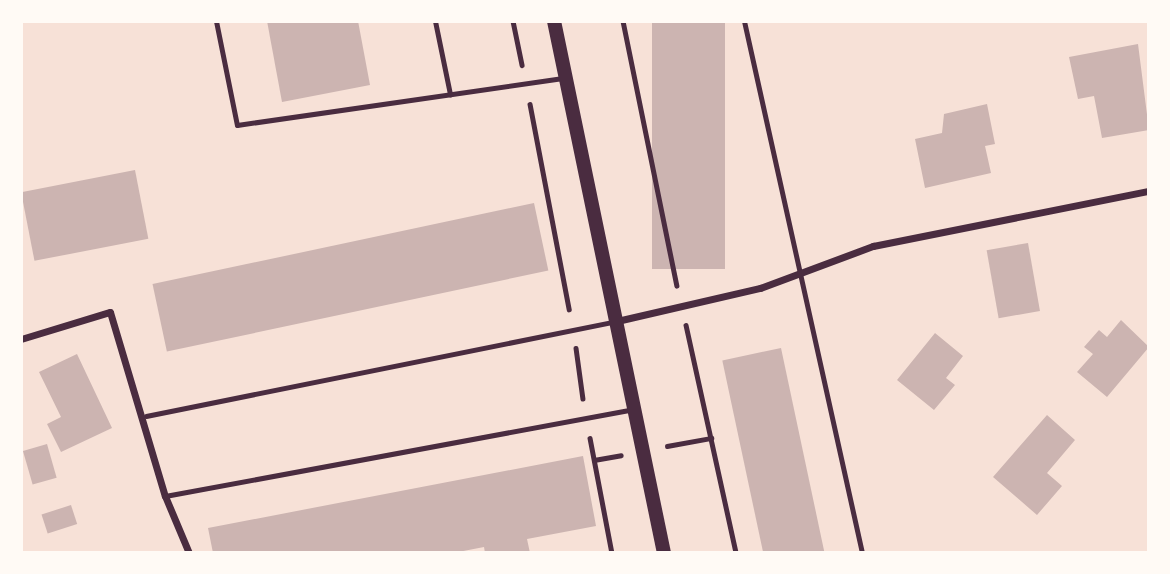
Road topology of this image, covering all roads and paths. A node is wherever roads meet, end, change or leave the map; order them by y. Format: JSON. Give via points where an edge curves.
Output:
{"nodes":[{"id":1,"x":216,"y":21,"type":"edge"},
{"id":2,"x":435,"y":21,"type":"edge"},
{"id":3,"x":513,"y":21,"type":"edge"},
{"id":4,"x":554,"y":21,"type":"edge"},
{"id":5,"x":744,"y":21,"type":"edge"},
{"id":6,"x":565,"y":78,"type":"junction"},
{"id":7,"x":526,"y":83,"type":"junction"},
{"id":8,"x":450,"y":94,"type":"junction"},
{"id":9,"x":1149,"y":191,"type":"edge"},
{"id":10,"x":802,"y":276,"type":"junction"},
{"id":11,"x":616,"y":321,"type":"junction"},
{"id":12,"x":573,"y":328,"type":"junction"},
{"id":13,"x":21,"y":339,"type":"edge"},
{"id":14,"x":635,"y":409,"type":"junction"},
{"id":15,"x":146,"y":416,"type":"junction"},
{"id":16,"x":586,"y":419,"type":"junction"},
{"id":17,"x":165,"y":496,"type":"junction"},
{"id":18,"x":188,"y":553,"type":"edge"},
{"id":19,"x":612,"y":553,"type":"edge"},
{"id":20,"x":664,"y":553,"type":"edge"},
{"id":21,"x":862,"y":553,"type":"edge"}],
"edges":[{"from":1,"to":8,"type":"lane","via":[[237,125]]},
{"from":2,"to":8,"type":"lane"},
{"from":3,"to":7,"type":"path"},
{"from":4,"to":6,"type":"main road"},
{"from":5,"to":10,"type":"lane"},
{"from":6,"to":7,"type":"lane"},
{"from":6,"to":11,"type":"main road"},
{"from":7,"to":8,"type":"lane"},
{"from":7,"to":12,"type":"path"},
{"from":9,"to":10,"type":"street","via":[[873,246]]},
{"from":10,"to":11,"type":"street"},
{"from":10,"to":21,"type":"lane"},
{"from":11,"to":12,"type":"lane"},
{"from":11,"to":14,"type":"main road"},
{"from":12,"to":15,"type":"lane"},
{"from":12,"to":16,"type":"path"},
{"from":13,"to":15,"type":"street","via":[[110,312]]},
{"from":14,"to":16,"type":"lane"},
{"from":14,"to":20,"type":"main road"},
{"from":15,"to":17,"type":"street"},
{"from":16,"to":17,"type":"lane"},
{"from":16,"to":19,"type":"path"},
{"from":17,"to":18,"type":"street"}]}
